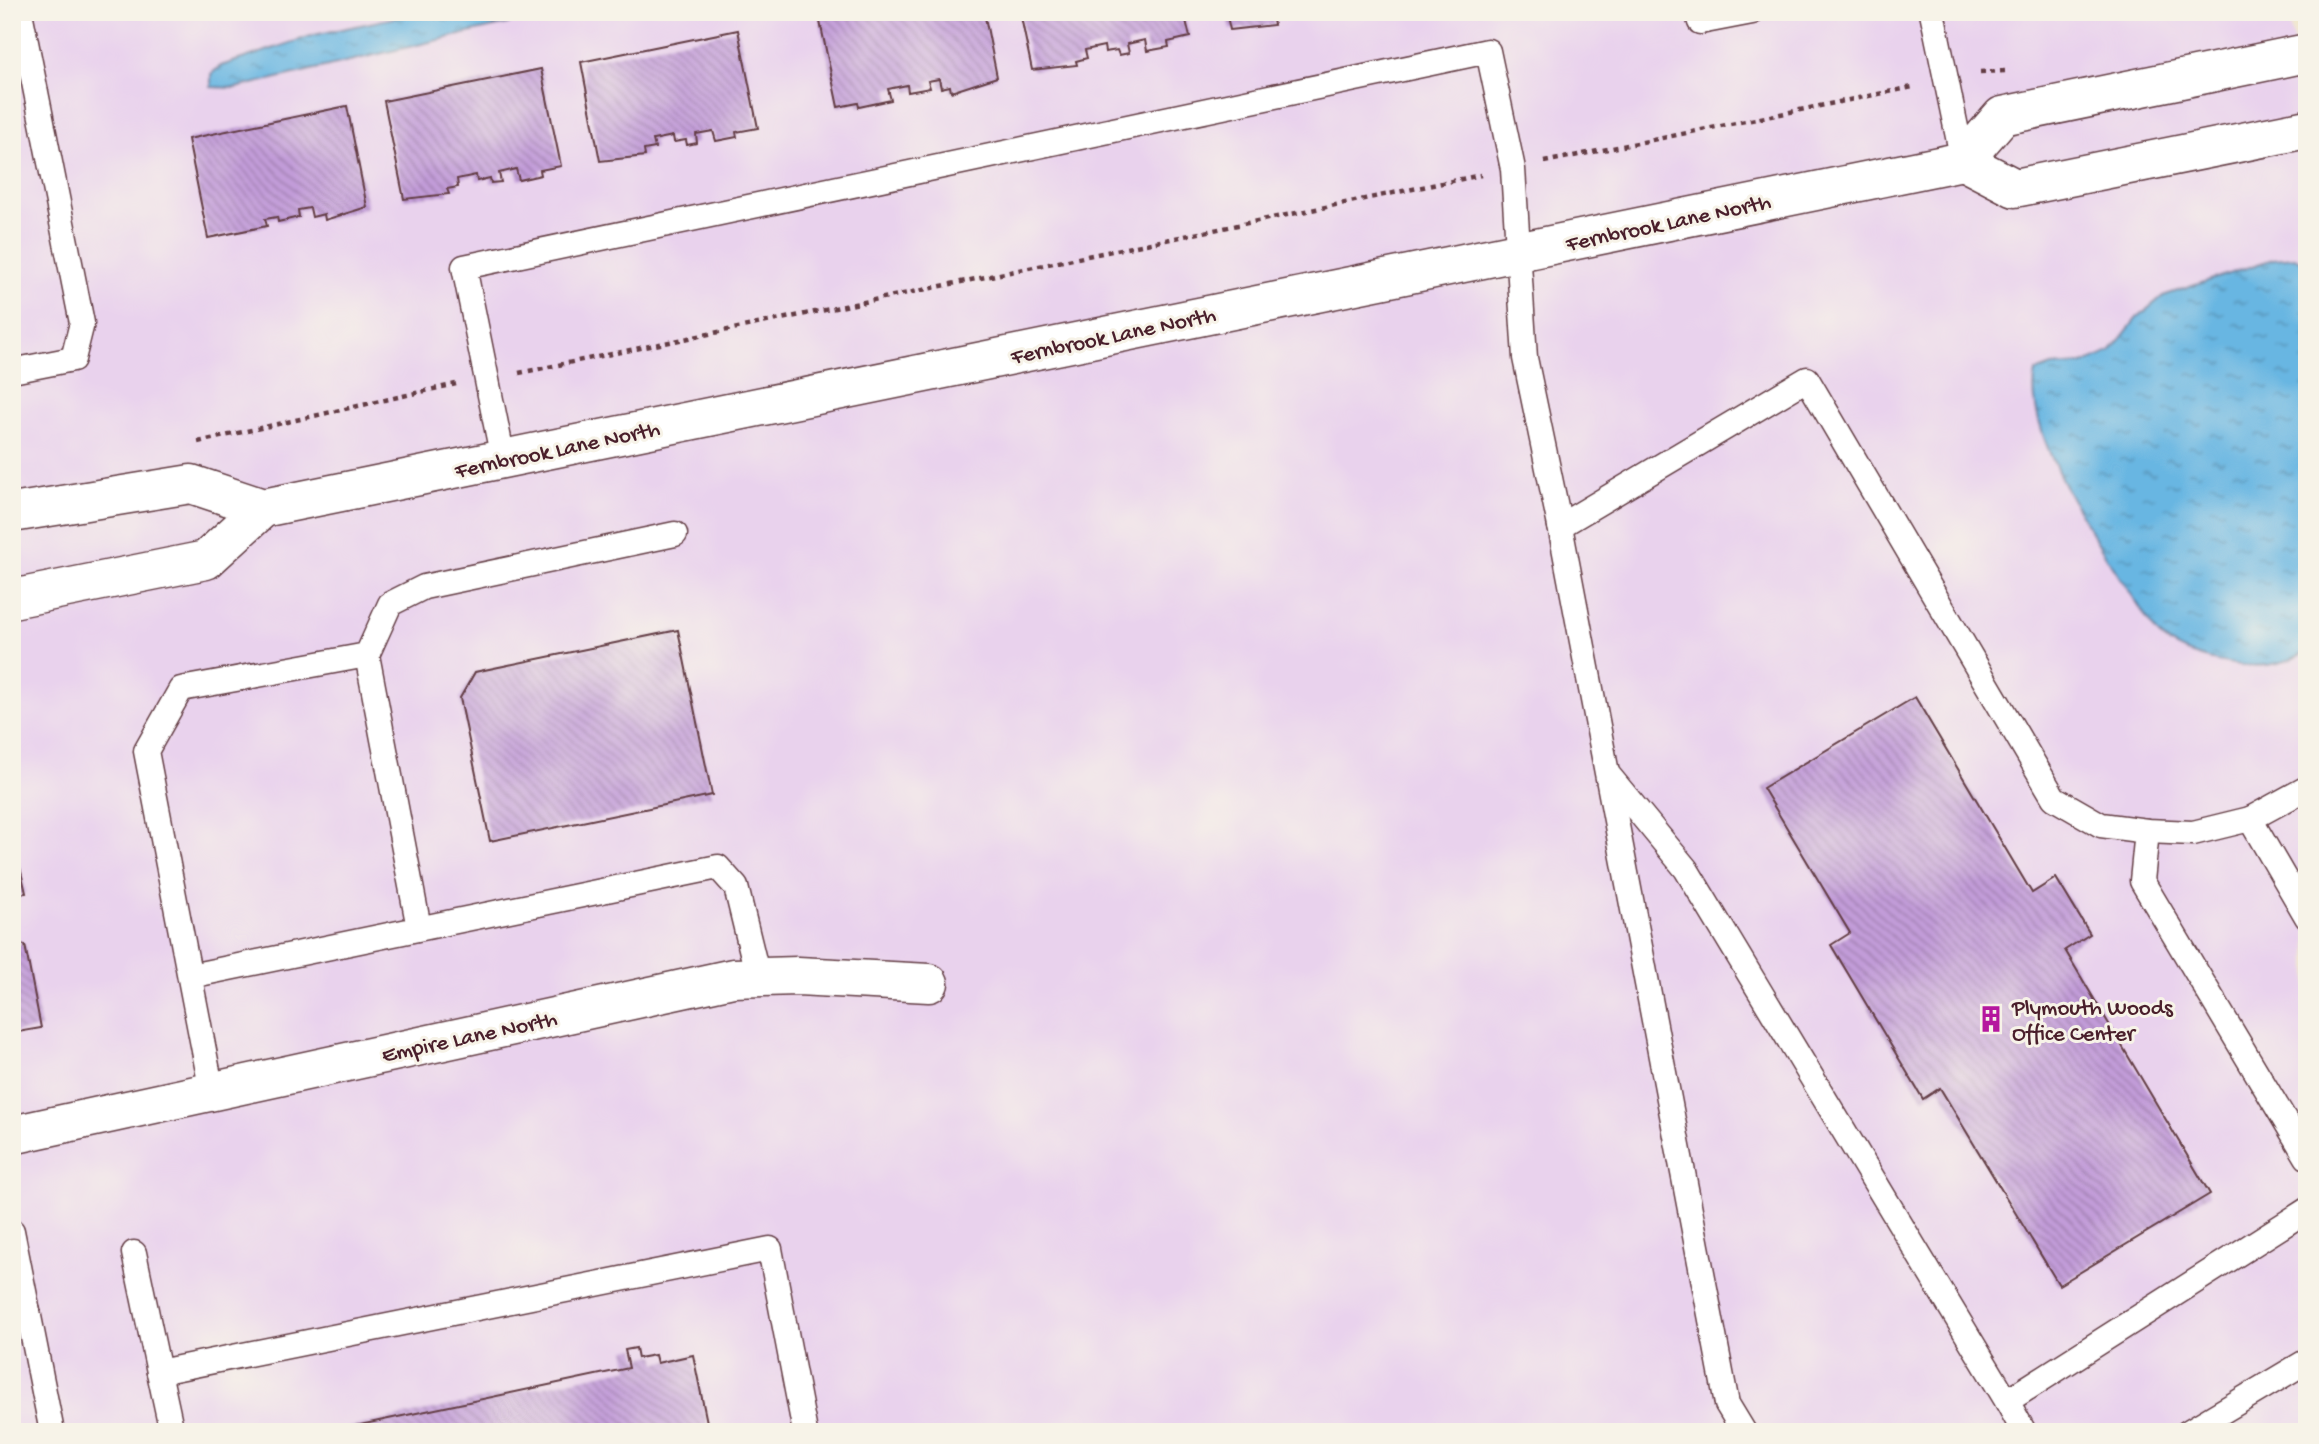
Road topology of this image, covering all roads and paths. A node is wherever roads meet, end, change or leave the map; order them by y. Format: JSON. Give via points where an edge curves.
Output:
{"nodes":[{"id":1,"x":20,"y":12,"type":"edge"},
{"id":2,"x":1697,"y":12,"type":"edge"},
{"id":3,"x":1752,"y":12,"type":"edge"},
{"id":4,"x":1932,"y":12,"type":"edge"},
{"id":5,"x":2307,"y":53,"type":"edge"},
{"id":6,"x":2010,"y":71,"type":"dead end"},
{"id":7,"x":1947,"y":79,"type":"junction"},
{"id":8,"x":2307,"y":129,"type":"edge"},
{"id":9,"x":1963,"y":161,"type":"junction"},
{"id":10,"x":1513,"y":169,"type":"junction"},
{"id":11,"x":1519,"y":251,"type":"junction"},
{"id":12,"x":12,"y":371,"type":"edge"},
{"id":13,"x":487,"y":378,"type":"junction"},
{"id":14,"x":191,"y":444,"type":"dead end"},
{"id":15,"x":503,"y":459,"type":"junction"},
{"id":16,"x":262,"y":508,"type":"junction"},
{"id":17,"x":12,"y":513,"type":"edge"},
{"id":18,"x":1560,"y":526,"type":"junction"},
{"id":19,"x":674,"y":534,"type":"dead end"},
{"id":20,"x":12,"y":599,"type":"edge"},
{"id":21,"x":367,"y":655,"type":"junction"},
{"id":22,"x":1607,"y":774,"type":"junction"},
{"id":23,"x":2307,"y":788,"type":"edge"},
{"id":24,"x":2250,"y":819,"type":"junction"},
{"id":25,"x":2147,"y":831,"type":"junction"},
{"id":26,"x":2307,"y":917,"type":"edge"},
{"id":27,"x":419,"y":928,"type":"junction"},
{"id":28,"x":190,"y":976,"type":"junction"},
{"id":29,"x":758,"y":977,"type":"junction"},
{"id":30,"x":929,"y":983,"type":"dead end"},
{"id":31,"x":212,"y":1092,"type":"junction"},
{"id":32,"x":12,"y":1135,"type":"edge"},
{"id":33,"x":2307,"y":1157,"type":"edge"},
{"id":34,"x":2307,"y":1210,"type":"edge"},
{"id":35,"x":12,"y":1231,"type":"edge"},
{"id":36,"x":134,"y":1253,"type":"dead end"},
{"id":37,"x":2307,"y":1361,"type":"edge"},
{"id":38,"x":159,"y":1372,"type":"junction"},
{"id":39,"x":2007,"y":1401,"type":"junction"},
{"id":40,"x":52,"y":1432,"type":"edge"},
{"id":41,"x":172,"y":1432,"type":"edge"},
{"id":42,"x":805,"y":1432,"type":"edge"},
{"id":43,"x":1744,"y":1432,"type":"edge"},
{"id":44,"x":2024,"y":1432,"type":"edge"},
{"id":45,"x":2188,"y":1432,"type":"edge"}],
"edges":[{"from":1,"to":12,"type":"lane","via":[[82,323],[73,359]]},
{"from":2,"to":3,"type":"lane","via":[[1699,22]]},
{"from":4,"to":7,"type":"lane"},
{"from":5,"to":9,"type":"street","via":[[2002,116]]},
{"from":6,"to":7,"type":"path"},
{"from":7,"to":9,"type":"lane"},
{"from":7,"to":10,"type":"path"},
{"from":8,"to":9,"type":"street","via":[[2015,188]]},
{"from":9,"to":11,"type":"street","name":"Fernbrook Lane North"},
{"from":10,"to":11,"type":"lane"},
{"from":10,"to":13,"type":"path"},
{"from":10,"to":13,"type":"lane","via":[[1488,51],[464,267]]},
{"from":11,"to":15,"type":"street","name":"Fernbrook Lane North"},
{"from":11,"to":18,"type":"lane","via":[[1525,358]]},
{"from":13,"to":14,"type":"path"},
{"from":13,"to":15,"type":"lane"},
{"from":15,"to":16,"type":"street","name":"Fernbrook Lane North"},
{"from":16,"to":17,"type":"street","via":[[191,484]]},
{"from":16,"to":20,"type":"street","via":[[206,560]]},
{"from":18,"to":22,"type":"lane"},
{"from":18,"to":25,"type":"lane","via":[[1807,379],[2054,798],[2101,825]]},
{"from":19,"to":21,"type":"lane","via":[[424,587],[390,604]]},
{"from":21,"to":27,"type":"lane"},
{"from":21,"to":28,"type":"lane","via":[[181,689],[146,751]]},
{"from":22,"to":39,"type":"lane","via":[[1686,869]]},
{"from":22,"to":43,"type":"lane","via":[[1727,1404]]},
{"from":23,"to":24,"type":"lane"},
{"from":24,"to":25,"type":"lane","via":[[2193,833]]},
{"from":24,"to":26,"type":"lane"},
{"from":25,"to":33,"type":"lane","via":[[2142,881]]},
{"from":27,"to":28,"type":"lane"},
{"from":27,"to":29,"type":"lane","via":[[718,866],[736,887]]},
{"from":28,"to":31,"type":"lane"},
{"from":29,"to":30,"type":"street","name":"Empire Lane North"},
{"from":29,"to":31,"type":"street","name":"Empire Lane North","via":[[733,978]]},
{"from":31,"to":32,"type":"street","name":"Empire Lane North"},
{"from":34,"to":39,"type":"lane"},
{"from":35,"to":40,"type":"lane"},
{"from":36,"to":38,"type":"lane"},
{"from":37,"to":45,"type":"lane"},
{"from":38,"to":41,"type":"lane"},
{"from":38,"to":42,"type":"lane","via":[[770,1249]]},
{"from":39,"to":44,"type":"lane"}]}
